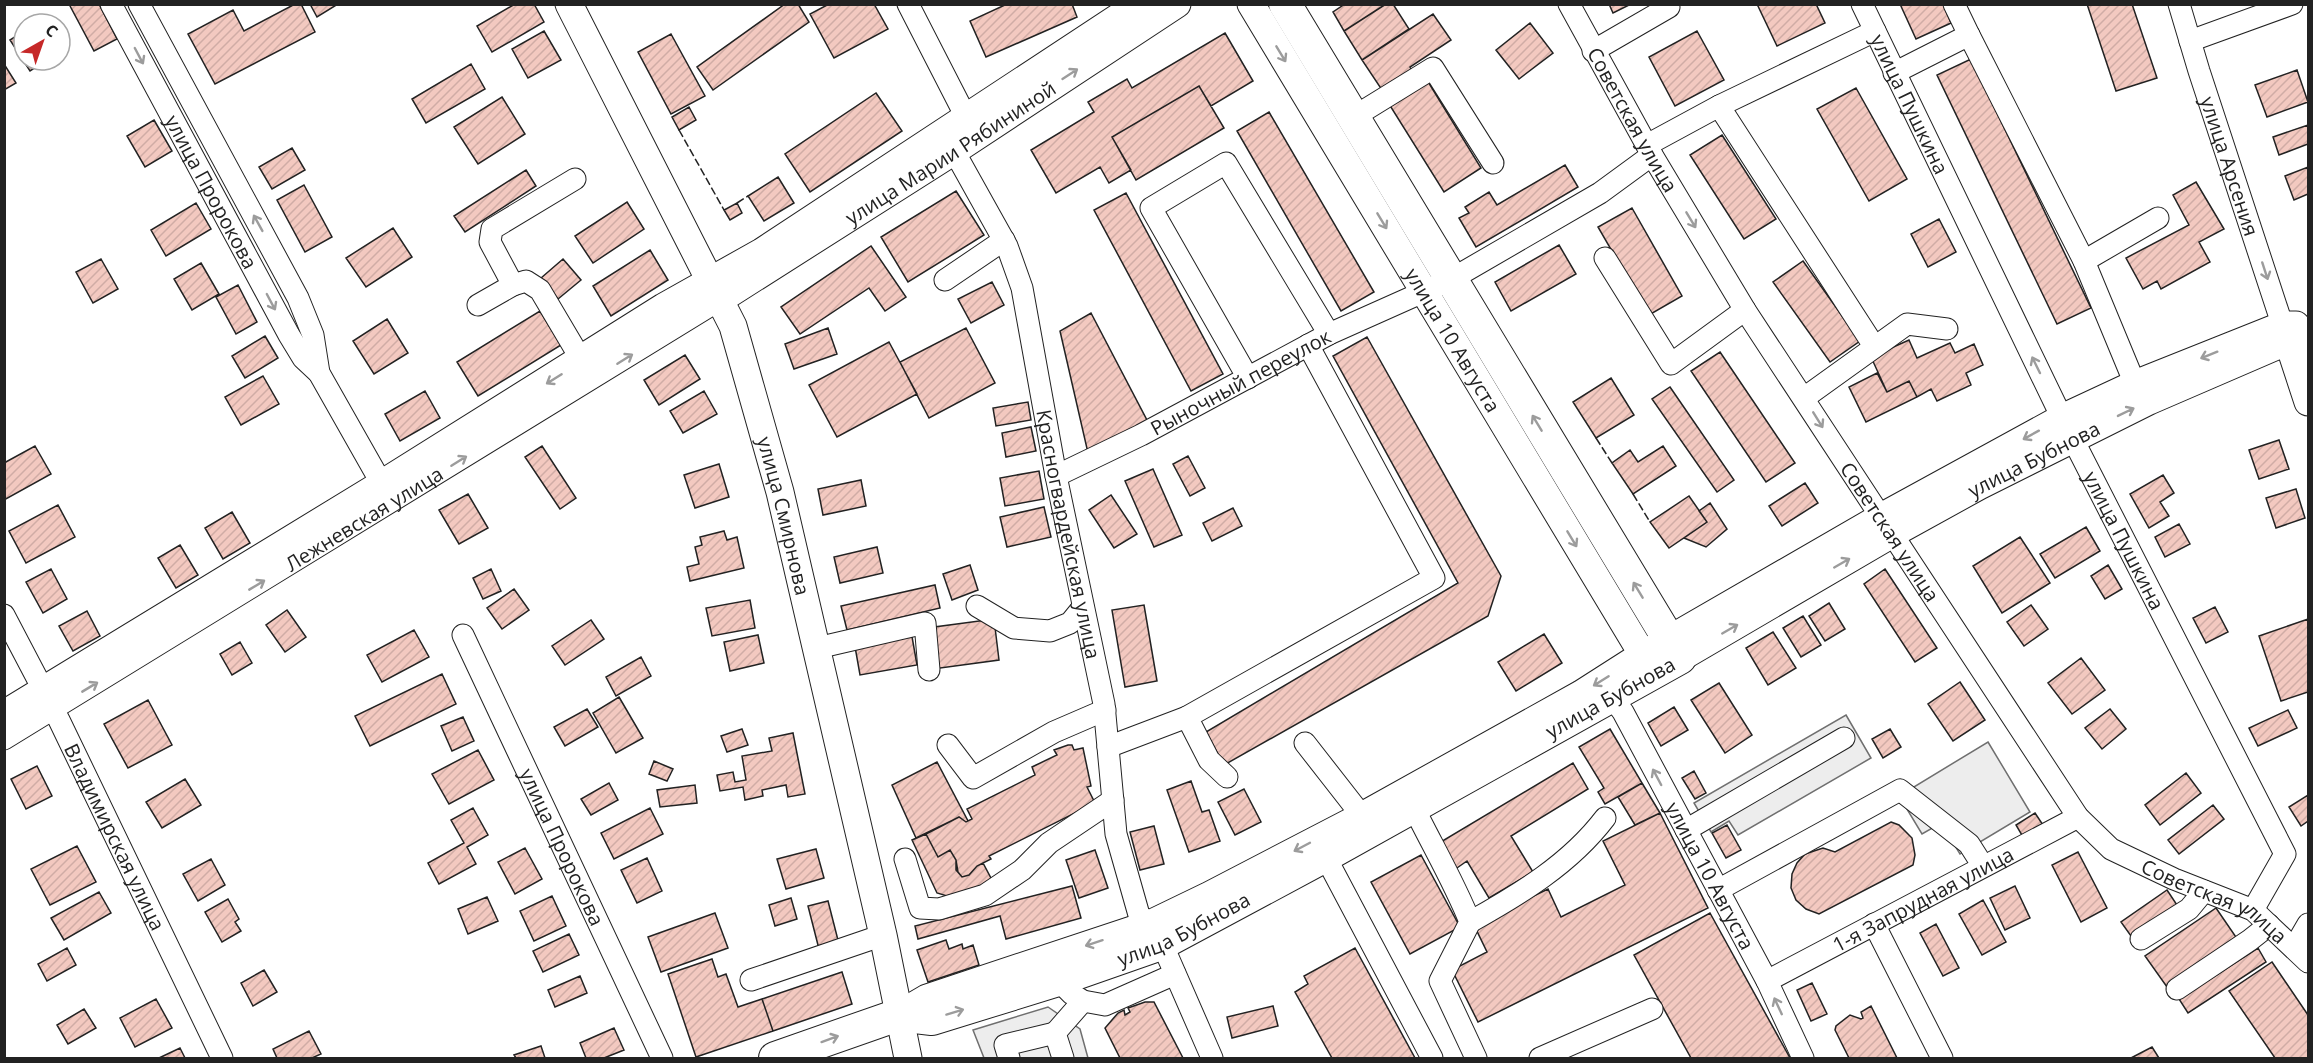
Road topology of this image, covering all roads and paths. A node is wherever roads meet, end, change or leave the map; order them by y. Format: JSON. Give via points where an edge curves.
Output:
{"nodes":[{"id":1,"x":111,"y":4,"type":"edge"},
{"id":2,"x":139,"y":4,"type":"edge"},
{"id":3,"x":569,"y":4,"type":"edge"},
{"id":4,"x":908,"y":4,"type":"edge"},
{"id":5,"x":1143,"y":4,"type":"edge"},
{"id":6,"x":1177,"y":4,"type":"edge"},
{"id":7,"x":1251,"y":4,"type":"edge"},
{"id":8,"x":1285,"y":4,"type":"edge"},
{"id":9,"x":1569,"y":4,"type":"edge"},
{"id":10,"x":1667,"y":4,"type":"edge"},
{"id":11,"x":1862,"y":4,"type":"edge"},
{"id":12,"x":1954,"y":4,"type":"edge"},
{"id":13,"x":2179,"y":4,"type":"edge"},
{"id":14,"x":2292,"y":4,"type":"edge"},
{"id":15,"x":1875,"y":31,"type":"junction"},
{"id":16,"x":1969,"y":35,"type":"junction"},
{"id":17,"x":2190,"y":41,"type":"junction"},
{"id":18,"x":1593,"y":51,"type":"junction"},
{"id":19,"x":1894,"y":72,"type":"junction"},
{"id":20,"x":1719,"y":106,"type":"junction"},
{"id":21,"x":1352,"y":118,"type":"junction"},
{"id":22,"x":967,"y":119,"type":"junction"},
{"id":23,"x":1650,"y":150,"type":"junction"},
{"id":24,"x":954,"y":151,"type":"junction"},
{"id":25,"x":1493,"y":163,"type":"dead end"},
{"id":26,"x":575,"y":179,"type":"dead end"},
{"id":27,"x":2158,"y":218,"type":"dead end"},
{"id":28,"x":1004,"y":240,"type":"junction"},
{"id":29,"x":1605,"y":258,"type":"dead end"},
{"id":30,"x":2084,"y":261,"type":"junction"},
{"id":31,"x":945,"y":280,"type":"dead end"},
{"id":32,"x":513,"y":285,"type":"junction"},
{"id":33,"x":1438,"y":286,"type":"junction"},
{"id":34,"x":717,"y":291,"type":"junction"},
{"id":35,"x":478,"y":305,"type":"dead end"},
{"id":36,"x":1745,"y":310,"type":"junction"},
{"id":37,"x":1947,"y":329,"type":"dead end"},
{"id":38,"x":1329,"y":334,"type":"junction"},
{"id":39,"x":2299,"y":336,"type":"edge"},
{"id":40,"x":1308,"y":345,"type":"junction"},
{"id":41,"x":1874,"y":346,"type":"junction"},
{"id":42,"x":582,"y":361,"type":"junction"},
{"id":43,"x":319,"y":373,"type":"junction"},
{"id":44,"x":1248,"y":378,"type":"junction"},
{"id":45,"x":2135,"y":384,"type":"junction"},
{"id":46,"x":1804,"y":398,"type":"junction"},
{"id":47,"x":2308,"y":402,"type":"edge"},
{"id":48,"x":2067,"y":428,"type":"junction"},
{"id":49,"x":1056,"y":476,"type":"junction"},
{"id":50,"x":383,"y":486,"type":"junction"},
{"id":51,"x":1886,"y":525,"type":"junction"},
{"id":52,"x":977,"y":606,"type":"dead end"},
{"id":53,"x":1083,"y":607,"type":"junction"},
{"id":54,"x":4,"y":615,"type":"edge"},
{"id":55,"x":463,"y":635,"type":"dead end"},
{"id":56,"x":817,"y":648,"type":"junction"},
{"id":57,"x":1661,"y":657,"type":"junction"},
{"id":58,"x":929,"y":670,"type":"dead end"},
{"id":59,"x":1612,"y":697,"type":"junction"},
{"id":60,"x":49,"y":701,"type":"junction"},
{"id":61,"x":1105,"y":710,"type":"junction"},
{"id":62,"x":4,"y":717,"type":"edge"},
{"id":63,"x":1187,"y":717,"type":"junction"},
{"id":64,"x":1844,"y":738,"type":"dead end"},
{"id":65,"x":4,"y":739,"type":"edge"},
{"id":66,"x":1305,"y":743,"type":"dead end"},
{"id":67,"x":948,"y":745,"type":"dead end"},
{"id":68,"x":1108,"y":747,"type":"junction"},
{"id":69,"x":1227,"y":777,"type":"dead end"},
{"id":70,"x":1113,"y":800,"type":"junction"},
{"id":71,"x":1413,"y":806,"type":"junction"},
{"id":72,"x":1362,"y":816,"type":"junction"},
{"id":73,"x":2078,"y":817,"type":"junction"},
{"id":74,"x":1605,"y":818,"type":"dead end"},
{"id":75,"x":1686,"y":830,"type":"junction"},
{"id":76,"x":1325,"y":855,"type":"junction"},
{"id":77,"x":905,"y":858,"type":"dead end"},
{"id":78,"x":1983,"y":866,"type":"junction"},
{"id":79,"x":1718,"y":890,"type":"junction"},
{"id":80,"x":2204,"y":891,"type":"junction"},
{"id":81,"x":2253,"y":910,"type":"junction"},
{"id":82,"x":1470,"y":922,"type":"junction"},
{"id":83,"x":1874,"y":924,"type":"junction"},
{"id":84,"x":2308,"y":924,"type":"edge"},
{"id":85,"x":2269,"y":925,"type":"junction"},
{"id":86,"x":883,"y":934,"type":"junction"},
{"id":87,"x":1155,"y":934,"type":"junction"},
{"id":88,"x":2141,"y":939,"type":"dead end"},
{"id":89,"x":2301,"y":955,"type":"edge"},
{"id":90,"x":1175,"y":974,"type":"junction"},
{"id":91,"x":751,"y":980,"type":"dead end"},
{"id":92,"x":1058,"y":980,"type":"junction"},
{"id":93,"x":1767,"y":981,"type":"junction"},
{"id":94,"x":2177,"y":989,"type":"dead end"},
{"id":95,"x":1083,"y":1000,"type":"junction"},
{"id":96,"x":1652,"y":1009,"type":"dead end"},
{"id":97,"x":898,"y":1015,"type":"junction"},
{"id":98,"x":1055,"y":1033,"type":"junction"},
{"id":99,"x":222,"y":1059,"type":"edge"},
{"id":100,"x":663,"y":1059,"type":"edge"},
{"id":101,"x":775,"y":1059,"type":"edge"},
{"id":102,"x":908,"y":1059,"type":"edge"},
{"id":103,"x":1009,"y":1059,"type":"edge"},
{"id":104,"x":1063,"y":1059,"type":"edge"},
{"id":105,"x":1212,"y":1059,"type":"edge"},
{"id":106,"x":1432,"y":1059,"type":"edge"},
{"id":107,"x":1476,"y":1059,"type":"edge"},
{"id":108,"x":1540,"y":1059,"type":"edge"},
{"id":109,"x":1803,"y":1059,"type":"edge"},
{"id":110,"x":1942,"y":1059,"type":"edge"}],
"edges":[{"from":1,"to":43,"type":"street","name":"улица Пророкова","one_way":true,"via":[[289,335],[303,358]]},
{"from":43,"to":2,"type":"street","name":"улица Пророкова","one_way":true,"via":[[313,335],[298,298]]},
{"from":3,"to":34,"type":"main road","name":"улица Смирнова"},
{"from":4,"to":22,"type":"street"},
{"from":5,"to":22,"type":"highway","name":"улица Марии Рябининой"},
{"from":24,"to":6,"type":"main road","name":"улица Марии Рябининой","one_way":true},
{"from":7,"to":33,"type":"main road","name":"улица 10 Августа","one_way":true},
{"from":8,"to":21,"type":"highway","name":"улица 10 Августа"},
{"from":9,"to":18,"type":"street","name":"Советская улица"},
{"from":10,"to":18,"type":"street","via":[[1669,7]]},
{"from":11,"to":15,"type":"street","name":"улица Пушкина"},
{"from":12,"to":16,"type":"street"},
{"from":13,"to":17,"type":"street","name":"улица Арсения"},
{"from":14,"to":17,"type":"street"},
{"from":15,"to":19,"type":"street","name":"улица Пушкина"},
{"from":15,"to":20,"type":"street","name":"Рыночный переулок"},
{"from":16,"to":19,"type":"street"},
{"from":16,"to":30,"type":"street"},
{"from":17,"to":39,"type":"street","name":"улица Арсения","one_way":true},
{"from":18,"to":23,"type":"street","name":"Советская улица"},
{"from":48,"to":19,"type":"street","name":"улица Пушкина","one_way":true},
{"from":20,"to":23,"type":"street","name":"Рыночный переулок"},
{"from":20,"to":41,"type":"street"},
{"from":21,"to":25,"type":"street","via":[[1433,68]]},
{"from":21,"to":33,"type":"highway","name":"улица 10 Августа"},
{"from":22,"to":34,"type":"highway","name":"улица Марии Рябининой","via":[[763,254]]},
{"from":23,"to":33,"type":"street","name":"Рыночный переулок","via":[[1600,193]]},
{"from":23,"to":36,"type":"street","name":"Советская улица","one_way":true},
{"from":24,"to":28,"type":"street","name":"Красногвардейская улица"},
{"from":24,"to":34,"type":"main road","name":"улица Марии Рябининой"},
{"from":26,"to":32,"type":"street","via":[[492,228],[490,242]]},
{"from":27,"to":30,"type":"street"},
{"from":28,"to":31,"type":"street"},
{"from":28,"to":49,"type":"street","name":"Красногвардейская улица","via":[[1022,288]]},
{"from":29,"to":36,"type":"street","via":[[1671,364]]},
{"from":30,"to":45,"type":"street"},
{"from":32,"to":35,"type":"street"},
{"from":32,"to":42,"type":"street","via":[[526,281],[540,290]]},
{"from":33,"to":38,"type":"street","name":"Рыночный переулок"},
{"from":33,"to":57,"type":"highway","name":"улица 10 Августа"},
{"from":34,"to":42,"type":"highway","name":"Лежневская улица","via":[[665,309]]},
{"from":34,"to":56,"type":"main road","name":"улица Смирнова","via":[[733,326],[780,492]]},
{"from":60,"to":34,"type":"street","name":"Лежневская улица","one_way":true},
{"from":36,"to":46,"type":"street","name":"Советская улица"},
{"from":37,"to":41,"type":"street","via":[[1907,324]]},
{"from":38,"to":40,"type":"street","name":"Рыночный переулок"},
{"from":38,"to":44,"type":"street","via":[[1226,163],[1151,208]]},
{"from":39,"to":45,"type":"main road","name":"улица Бубнова","one_way":true},
{"from":39,"to":47,"type":"main road","name":"улица Арсения"},
{"from":48,"to":39,"type":"main road","name":"улица Бубнова","one_way":true,"via":[[2149,400]]},
{"from":40,"to":44,"type":"street","name":"Рыночный переулок"},
{"from":40,"to":63,"type":"street","via":[[1434,578]]},
{"from":41,"to":46,"type":"street"},
{"from":42,"to":50,"type":"highway","name":"Лежневская улица","one_way":true},
{"from":43,"to":50,"type":"street","name":"улица Пророкова"},
{"from":44,"to":49,"type":"street","name":"Рыночный переулок"},
{"from":45,"to":48,"type":"main road","name":"улица Бубнова"},
{"from":46,"to":51,"type":"street","name":"Советская улица","one_way":true},
{"from":48,"to":51,"type":"main road","name":"улица Бубнова"},
{"from":48,"to":81,"type":"street","name":"улица Пушкина","via":[[2285,854]]},
{"from":49,"to":53,"type":"street","name":"Красногвардейская улица"},
{"from":50,"to":60,"type":"highway","name":"Лежневская улица"},
{"from":51,"to":57,"type":"main road","name":"улица Бубнова"},
{"from":51,"to":73,"type":"street","name":"Советская улица"},
{"from":52,"to":53,"type":"street","via":[[1014,628],[1050,631],[1070,623]]},
{"from":53,"to":61,"type":"street","name":"Красногвардейская улица"},
{"from":54,"to":60,"type":"street","name":"Владимирская улица"},
{"from":55,"to":100,"type":"street","name":"улица Пророкова"},
{"from":56,"to":58,"type":"street","via":[[925,623]]},
{"from":56,"to":86,"type":"main road","name":"улица Смирнова"},
{"from":57,"to":59,"type":"highway","name":"улица Бубнова"},
{"from":57,"to":72,"type":"main road","name":"улица Бубнова","one_way":true,"via":[[1581,694]]},
{"from":59,"to":71,"type":"highway","name":"улица Бубнова"},
{"from":75,"to":59,"type":"street","name":"улица 10 Августа","one_way":true},
{"from":60,"to":62,"type":"highway","name":"Лежневская улица"},
{"from":60,"to":65,"type":"street","name":"Лежневская улица"},
{"from":60,"to":99,"type":"street","name":"Владимирская улица"},
{"from":61,"to":67,"type":"street","via":[[1054,732],[973,778]]},
{"from":61,"to":68,"type":"street","name":"Красногвардейская улица"},
{"from":63,"to":68,"type":"street"},
{"from":63,"to":69,"type":"street","via":[[1209,760]]},
{"from":64,"to":75,"type":"street"},
{"from":66,"to":72,"type":"street"},
{"from":68,"to":70,"type":"street","name":"Красногвардейская улица"},
{"from":70,"to":77,"type":"street","via":[[1049,843],[1022,870],[985,895],[939,909],[920,909]]},
{"from":70,"to":87,"type":"street","name":"Красногвардейская улица","via":[[1116,834],[1139,915]]},
{"from":71,"to":76,"type":"highway","name":"улица Бубнова"},
{"from":71,"to":82,"type":"street"},
{"from":72,"to":87,"type":"main road","name":"улица Бубнова","one_way":true},
{"from":73,"to":78,"type":"street","name":"1-я Запрудная улица"},
{"from":73,"to":80,"type":"street","name":"Советская улица","via":[[2110,849]]},
{"from":74,"to":82,"type":"street","via":[[1590,837],[1552,870]]},
{"from":75,"to":79,"type":"street","name":"улица 10 Августа"},
{"from":76,"to":87,"type":"highway","name":"улица Бубнова"},
{"from":76,"to":106,"type":"street"},
{"from":78,"to":79,"type":"street","via":[[1969,844],[1900,790]]},
{"from":78,"to":83,"type":"street","name":"1-я Запрудная улица"},
{"from":79,"to":93,"type":"street","name":"улица 10 Августа"},
{"from":80,"to":81,"type":"street","name":"Советская улица"},
{"from":80,"to":88,"type":"street","via":[[2189,909]]},
{"from":81,"to":85,"type":"street","name":"Советская улица"},
{"from":82,"to":107,"type":"street","via":[[1440,981]]},
{"from":83,"to":93,"type":"street","name":"1-я Запрудная улица"},
{"from":83,"to":110,"type":"street"},
{"from":84,"to":89,"type":"street"},
{"from":85,"to":89,"type":"street","name":"Советская улица"},
{"from":85,"to":94,"type":"street"},
{"from":86,"to":91,"type":"street"},
{"from":86,"to":97,"type":"main road","name":"улица Смирнова"},
{"from":87,"to":90,"type":"street","name":"Красногвардейская улица"},
{"from":87,"to":92,"type":"highway","name":"улица Бубнова"},
{"from":87,"to":97,"type":"main road","name":"улица Бубнова","one_way":true,"via":[[927,998]]},
{"from":90,"to":95,"type":"street","via":[[1105,1005]]},
{"from":90,"to":105,"type":"street","name":"Красногвардейская улица"},
{"from":92,"to":95,"type":"street"},
{"from":97,"to":92,"type":"highway","name":"улица Бубнова","one_way":true,"via":[[932,1019]]},
{"from":109,"to":93,"type":"street","name":"улица 10 Августа","one_way":true},
{"from":95,"to":98,"type":"street"},
{"from":96,"to":108,"type":"street"},
{"from":101,"to":97,"type":"highway","name":"улица Бубнова","one_way":true},
{"from":97,"to":102,"type":"main road","name":"улица Смирнова"},
{"from":98,"to":103,"type":"street","via":[[1005,1045]]},
{"from":98,"to":104,"type":"street"}]}
